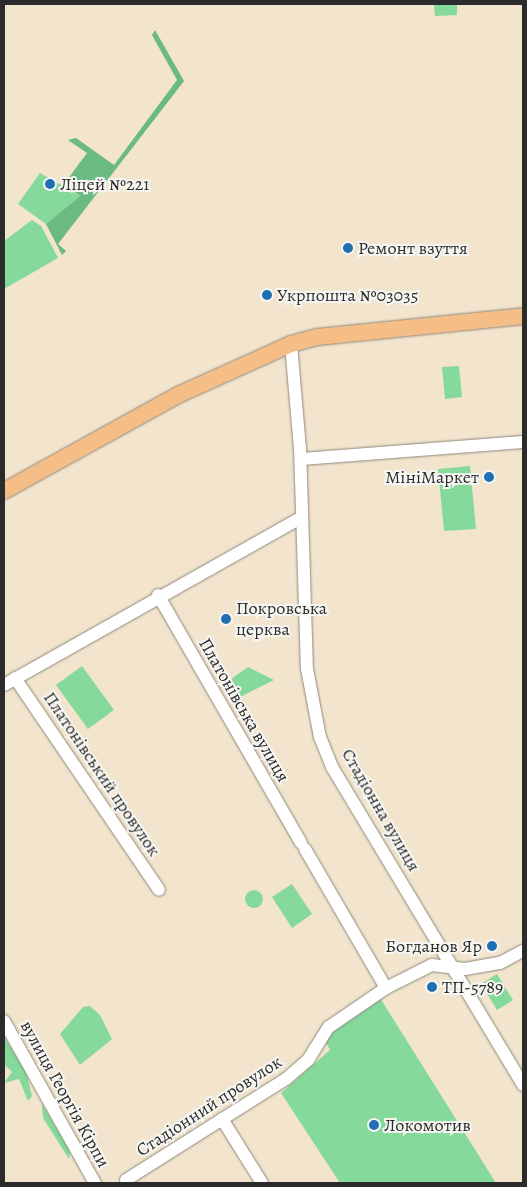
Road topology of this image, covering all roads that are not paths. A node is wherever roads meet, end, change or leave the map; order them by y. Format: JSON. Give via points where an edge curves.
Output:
{"nodes":[{"id":1,"x":523,"y":316,"type":"edge"},
{"id":2,"x":291,"y":344,"type":"junction"},
{"id":3,"x":523,"y":442,"type":"edge"},
{"id":4,"x":301,"y":459,"type":"junction"},
{"id":5,"x":4,"y":491,"type":"edge"},
{"id":6,"x":302,"y":516,"type":"junction"},
{"id":7,"x":158,"y":595,"type":"junction"},
{"id":8,"x":16,"y":678,"type":"junction"},
{"id":9,"x":4,"y":685,"type":"edge"},
{"id":10,"x":159,"y":890,"type":"dead end"},
{"id":11,"x":523,"y":951,"type":"edge"},
{"id":12,"x":454,"y":965,"type":"junction"},
{"id":13,"x":386,"y":988,"type":"junction"},
{"id":14,"x":4,"y":1021,"type":"edge"},
{"id":15,"x":523,"y":1085,"type":"edge"},
{"id":16,"x":222,"y":1119,"type":"junction"},
{"id":17,"x":94,"y":1182,"type":"edge"},
{"id":18,"x":134,"y":1182,"type":"edge"},
{"id":19,"x":262,"y":1183,"type":"edge"}],
"edges":[{"from":1,"to":2,"type":"main road","via":[[318,337]]},
{"from":2,"to":4,"type":"street","name":"Стадіонна вулиця"},
{"from":2,"to":5,"type":"main road","via":[[178,395]]},
{"from":3,"to":4,"type":"street"},
{"from":4,"to":6,"type":"street","name":"Стадіонна вулиця"},
{"from":6,"to":7,"type":"street"},
{"from":6,"to":12,"type":"street","name":"Стадіонна вулиця","via":[[307,669],[320,737],[332,767]]},
{"from":7,"to":8,"type":"street"},
{"from":7,"to":13,"type":"street","name":"Платонівська вулиця"},
{"from":8,"to":9,"type":"street"},
{"from":8,"to":10,"type":"street","name":"Платонівський провулок"},
{"from":11,"to":12,"type":"street","name":"Стадіонний провулок","via":[[500,963],[465,969]]},
{"from":12,"to":13,"type":"street","name":"Стадіонний провулок","via":[[432,965]]},
{"from":12,"to":15,"type":"street","name":"Стадіонна вулиця"},
{"from":13,"to":16,"type":"street","name":"Стадіонний провулок","via":[[329,1027],[308,1060],[286,1079]]},
{"from":14,"to":17,"type":"street","name":"вулиця Георгія Кірпи"},
{"from":16,"to":18,"type":"street","name":"Стадіонний провулок"},
{"from":16,"to":19,"type":"street"}]}
